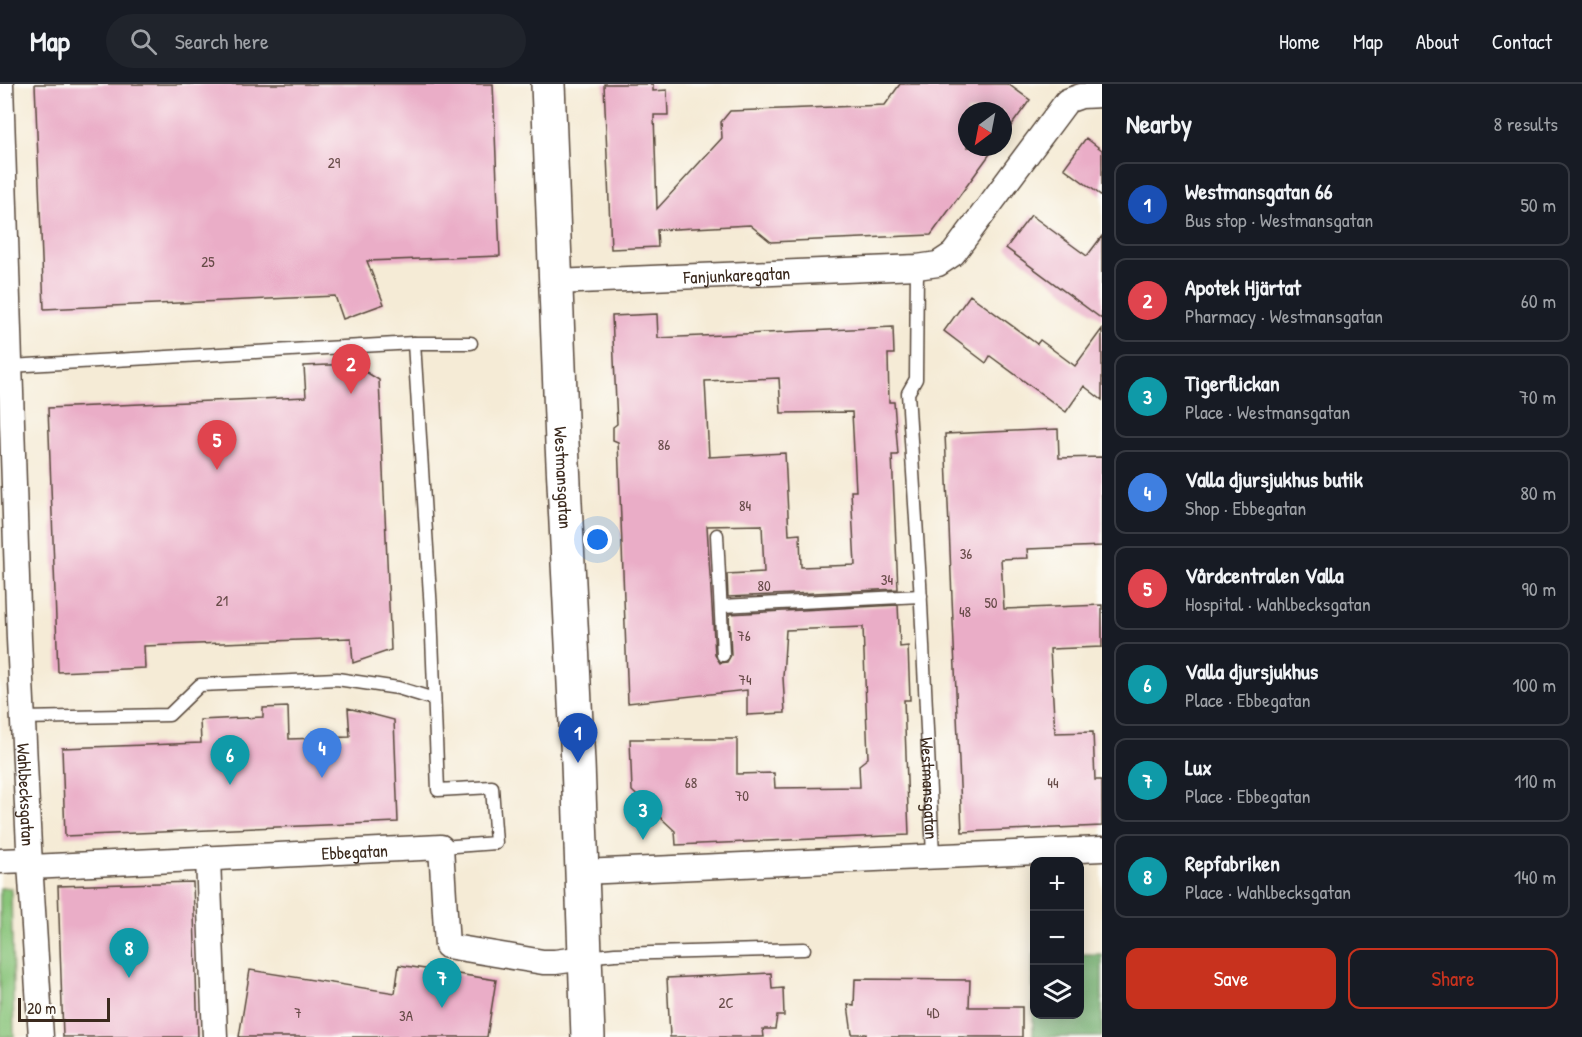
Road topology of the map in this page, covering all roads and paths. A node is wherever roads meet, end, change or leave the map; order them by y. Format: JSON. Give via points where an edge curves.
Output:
{"nodes":[{"id":1,"x":1,"y":84,"type":"edge"},
{"id":2,"x":548,"y":84,"type":"edge"},
{"id":3,"x":1102,"y":95,"type":"edge"},
{"id":4,"x":917,"y":267,"type":"junction"},
{"id":5,"x":555,"y":282,"type":"junction"},
{"id":6,"x":4,"y":306,"type":"edge"},
{"id":7,"x":414,"y":343,"type":"junction"},
{"id":8,"x":471,"y":343,"type":"dead end"},
{"id":9,"x":10,"y":366,"type":"junction"},
{"id":10,"x":717,"y":535,"type":"dead end"},
{"id":11,"x":921,"y":596,"type":"junction"},
{"id":12,"x":722,"y":606,"type":"junction"},
{"id":13,"x":10,"y":636,"type":"edge"},
{"id":14,"x":723,"y":656,"type":"dead end"},
{"id":15,"x":434,"y":699,"type":"junction"},
{"id":16,"x":23,"y":718,"type":"junction"},
{"id":17,"x":441,"y":847,"type":"junction"},
{"id":18,"x":1102,"y":849,"type":"edge"},
{"id":19,"x":933,"y":855,"type":"junction"},
{"id":20,"x":208,"y":858,"type":"junction"},
{"id":21,"x":0,"y":861,"type":"edge"},
{"id":22,"x":30,"y":863,"type":"junction"},
{"id":23,"x":582,"y":872,"type":"junction"},
{"id":24,"x":804,"y":949,"type":"dead end"},
{"id":25,"x":585,"y":958,"type":"junction"},
{"id":26,"x":41,"y":1037,"type":"edge"},
{"id":27,"x":215,"y":1037,"type":"edge"},
{"id":28,"x":588,"y":1037,"type":"edge"}],
"edges":[{"from":1,"to":6,"type":"street","name":"Wahlbecksgatan"},
{"from":2,"to":5,"type":"street","name":"Westmansgatan"},
{"from":3,"to":4,"type":"street","name":"Fanjunkaregatan","via":[[1081,96],[1067,102],[953,254],[938,264]]},
{"from":4,"to":5,"type":"street","name":"Fanjunkaregatan"},
{"from":4,"to":11,"type":"lane","via":[[916,379],[908,393]]},
{"from":5,"to":23,"type":"street","name":"Westmansgatan"},
{"from":6,"to":9,"type":"street","name":"Wahlbecksgatan"},
{"from":7,"to":8,"type":"lane"},
{"from":7,"to":9,"type":"lane"},
{"from":7,"to":15,"type":"lane"},
{"from":9,"to":13,"type":"street","name":"Wahlbecksgatan"},
{"from":10,"to":12,"type":"lane"},
{"from":11,"to":12,"type":"lane"},
{"from":11,"to":19,"type":"lane","name":"Westmansgatan"},
{"from":12,"to":14,"type":"lane"},
{"from":13,"to":16,"type":"street","name":"Wahlbecksgatan"},
{"from":15,"to":16,"type":"lane","via":[[398,688],[337,679],[200,685],[169,715]]},
{"from":15,"to":17,"type":"lane","via":[[438,790],[492,787],[496,843]]},
{"from":16,"to":22,"type":"street","name":"Wahlbecksgatan"},
{"from":17,"to":20,"type":"street","name":"Ebbegatan"},
{"from":17,"to":25,"type":"street","via":[[447,946],[543,962]]},
{"from":18,"to":19,"type":"street","name":"Westmansgatan"},
{"from":19,"to":23,"type":"street","name":"Westmansgatan"},
{"from":20,"to":22,"type":"street","name":"Ebbegatan"},
{"from":20,"to":27,"type":"street"},
{"from":21,"to":22,"type":"street","name":"Ebbegatan"},
{"from":22,"to":26,"type":"street","name":"Wahlbecksgatan"},
{"from":23,"to":25,"type":"street","name":"Westmansgatan"},
{"from":24,"to":25,"type":"lane"},
{"from":25,"to":28,"type":"street","name":"Westmansgatan"}]}
